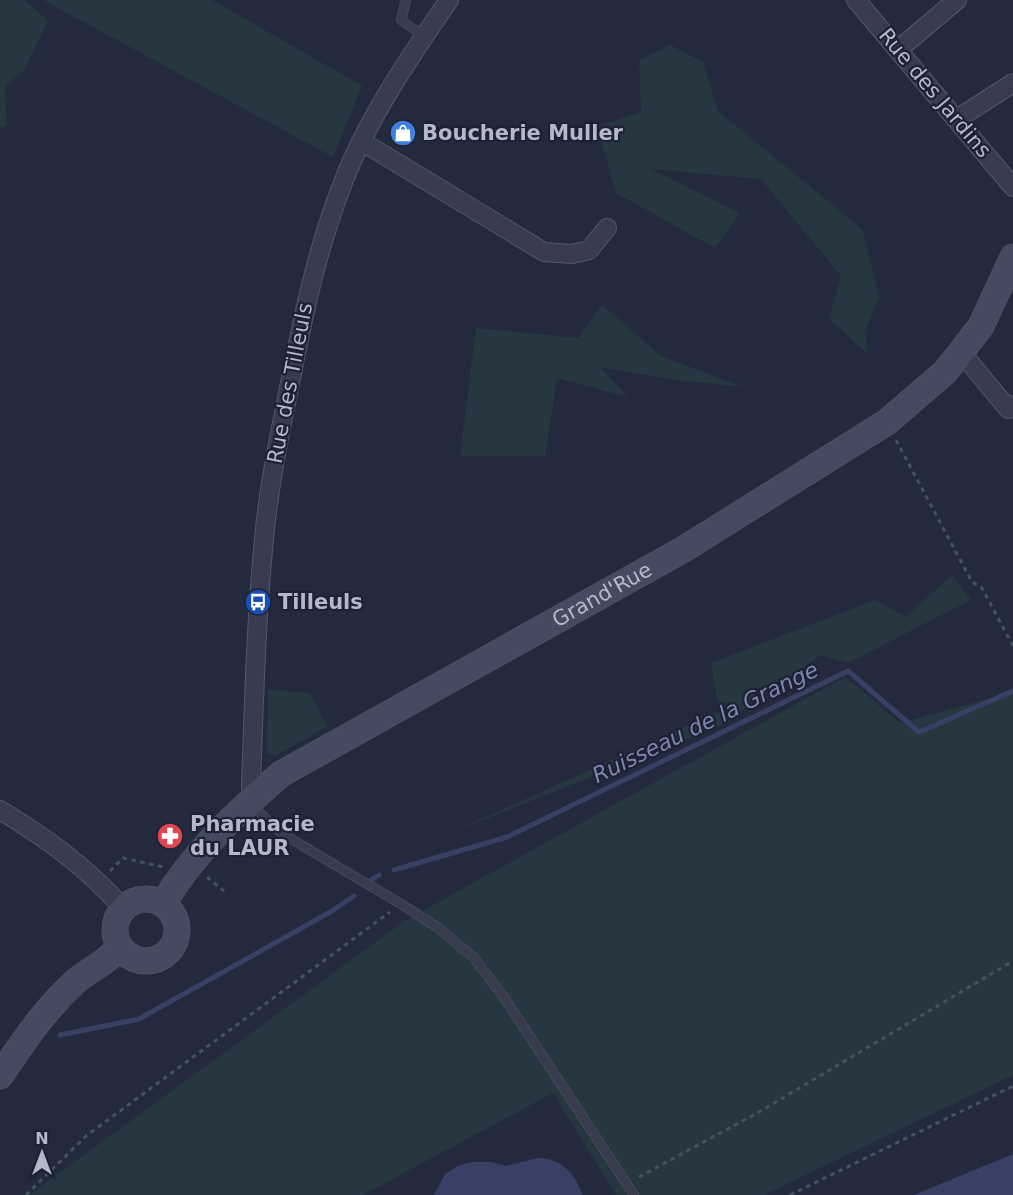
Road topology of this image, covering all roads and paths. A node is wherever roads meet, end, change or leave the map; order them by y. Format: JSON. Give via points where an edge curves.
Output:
{"nodes":[{"id":1,"x":406,"y":0,"type":"edge"},
{"id":2,"x":449,"y":0,"type":"edge"},
{"id":3,"x":856,"y":0,"type":"edge"},
{"id":4,"x":957,"y":0,"type":"edge"},
{"id":5,"x":424,"y":36,"type":"junction"},
{"id":6,"x":899,"y":49,"type":"junction"},
{"id":7,"x":1013,"y":82,"type":"edge"},
{"id":8,"x":957,"y":119,"type":"junction"},
{"id":9,"x":361,"y":141,"type":"junction"},
{"id":10,"x":1013,"y":187,"type":"edge"},
{"id":11,"x":607,"y":228,"type":"dead end"},
{"id":12,"x":1013,"y":258,"type":"edge"},
{"id":13,"x":961,"y":352,"type":"junction"},
{"id":14,"x":1013,"y":405,"type":"edge"},
{"id":15,"x":887,"y":422,"type":"junction"},
{"id":16,"x":1013,"y":646,"type":"edge"},
{"id":17,"x":252,"y":799,"type":"junction"},
{"id":18,"x":0,"y":810,"type":"edge"},
{"id":19,"x":170,"y":868,"type":"dead end"},
{"id":20,"x":107,"y":874,"type":"dead end"},
{"id":21,"x":163,"y":904,"type":"junction"},
{"id":22,"x":401,"y":904,"type":"junction"},
{"id":23,"x":124,"y":909,"type":"junction"},
{"id":24,"x":120,"y":948,"type":"junction"},
{"id":25,"x":1013,"y":961,"type":"edge"},
{"id":26,"x":0,"y":1076,"type":"edge"},
{"id":27,"x":1013,"y":1086,"type":"edge"},
{"id":28,"x":627,"y":1183,"type":"junction"},
{"id":29,"x":26,"y":1195,"type":"edge"},
{"id":30,"x":634,"y":1195,"type":"edge"},
{"id":31,"x":790,"y":1195,"type":"edge"}],
"edges":[{"from":1,"to":5,"type":"lane","via":[[401,20]]},
{"from":2,"to":5,"type":"street","name":"Rue des Tilleuls"},
{"from":3,"to":6,"type":"street","name":"Rue des Jardins"},
{"from":4,"to":6,"type":"street"},
{"from":5,"to":9,"type":"street","name":"Rue des Tilleuls"},
{"from":6,"to":8,"type":"street","name":"Rue des Jardins"},
{"from":7,"to":8,"type":"street"},
{"from":8,"to":10,"type":"street","name":"Rue des Jardins"},
{"from":9,"to":11,"type":"street","via":[[544,252],[572,254],[589,250]]},
{"from":9,"to":17,"type":"street","name":"Rue des Tilleuls","via":[[344,179],[311,281],[272,475],[258,602]]},
{"from":12,"to":13,"type":"street","name":"Grand'Rue","via":[[981,326]]},
{"from":13,"to":14,"type":"street","via":[[1008,409]]},
{"from":13,"to":15,"type":"street","name":"Grand'Rue","via":[[945,372]]},
{"from":15,"to":16,"type":"path","via":[[972,582],[982,588]]},
{"from":15,"to":17,"type":"street","name":"Grand'Rue","via":[[675,554],[281,774]]},
{"from":17,"to":21,"type":"street","name":"Grand'Rue","via":[[181,874]]},
{"from":17,"to":22,"type":"lane","via":[[256,809],[281,833]]},
{"from":18,"to":23,"type":"street","via":[[75,861]]},
{"from":19,"to":20,"type":"path","via":[[123,858]]},
{"from":21,"to":23,"type":"street","via":[[142,899]]},
{"from":21,"to":24,"type":"street","via":[[175,919],[176,939],[172,948],[165,955],[146,961],[127,955]]},
{"from":22,"to":28,"type":"lane","via":[[437,927],[472,957],[503,996]]},
{"from":22,"to":29,"type":"path","via":[[86,1136]]},
{"from":23,"to":24,"type":"street","via":[[115,928]]},
{"from":24,"to":26,"type":"street","via":[[78,979],[39,1018]]},
{"from":25,"to":28,"type":"path","via":[[769,1106]]},
{"from":27,"to":31,"type":"path"},
{"from":28,"to":30,"type":"lane"}]}
